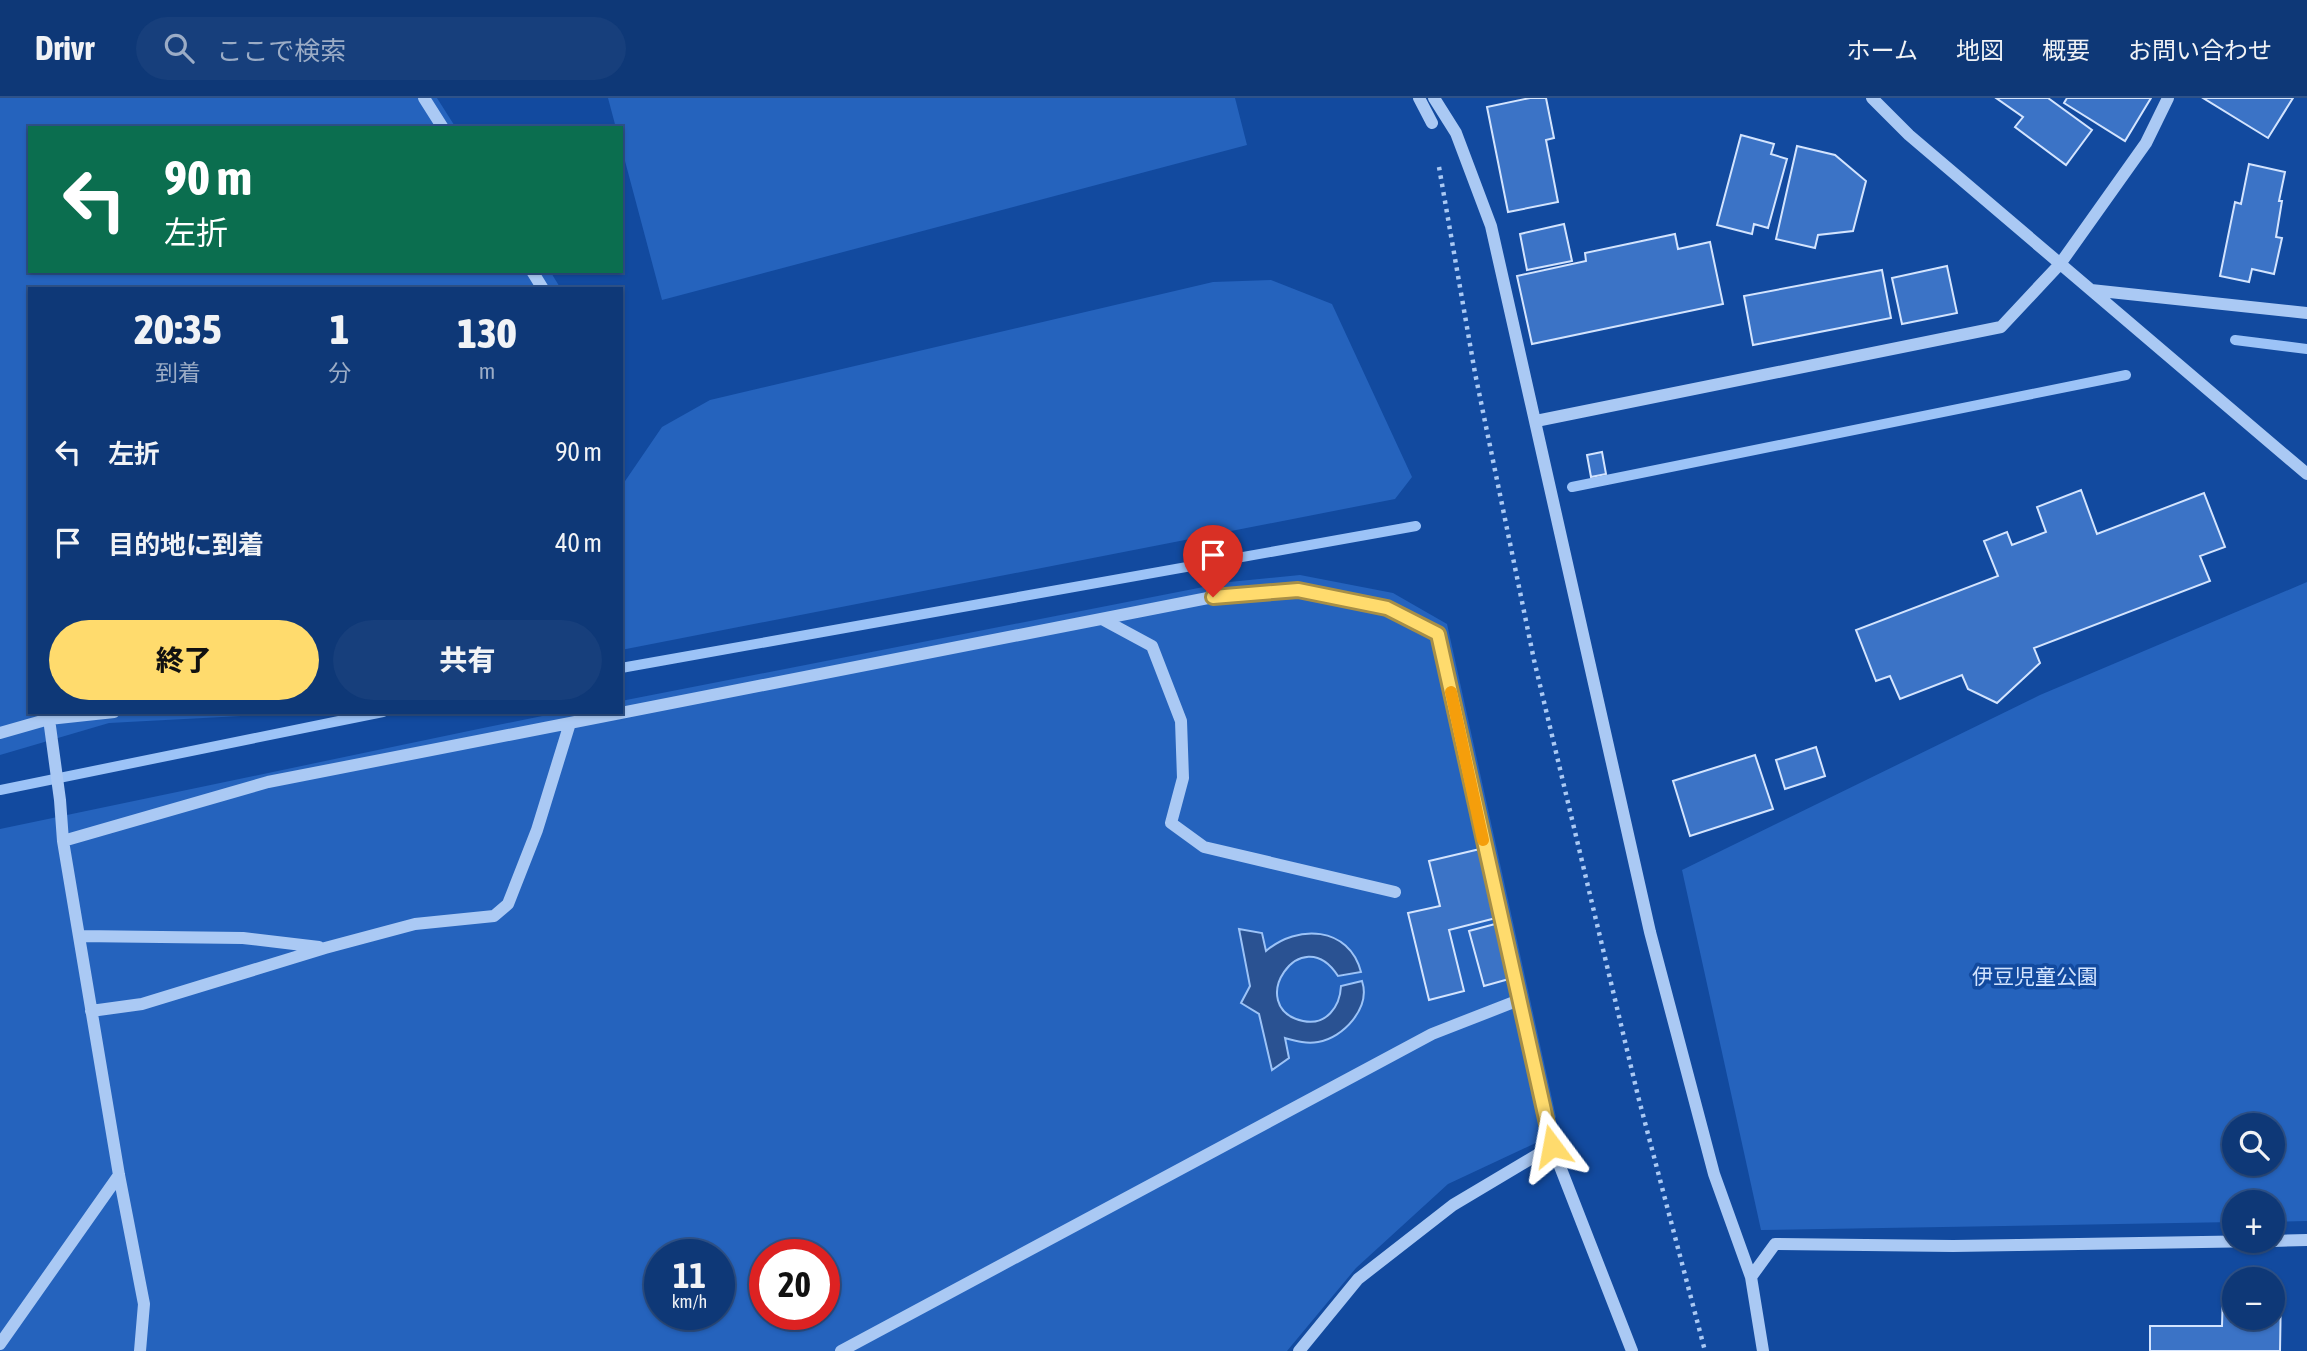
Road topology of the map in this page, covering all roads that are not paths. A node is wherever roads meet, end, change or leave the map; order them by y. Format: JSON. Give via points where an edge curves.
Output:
{"nodes":[{"id":1,"x":424,"y":98,"type":"edge"},
{"id":2,"x":1419,"y":98,"type":"edge"},
{"id":3,"x":1434,"y":98,"type":"edge"},
{"id":4,"x":1872,"y":98,"type":"edge"},
{"id":5,"x":2168,"y":98,"type":"edge"},
{"id":6,"x":1432,"y":123,"type":"road end"},
{"id":7,"x":442,"y":126,"type":"edge"},
{"id":8,"x":2060,"y":264,"type":"junction"},
{"id":9,"x":2091,"y":290,"type":"junction"},
{"id":10,"x":2307,"y":313,"type":"edge"},
{"id":11,"x":1535,"y":421,"type":"junction"},
{"id":12,"x":2307,"y":474,"type":"edge"},
{"id":13,"x":1102,"y":619,"type":"junction"},
{"id":14,"x":623,"y":713,"type":"edge"},
{"id":15,"x":102,"y":714,"type":"edge"},
{"id":16,"x":616,"y":714,"type":"edge"},
{"id":17,"x":50,"y":723,"type":"junction"},
{"id":18,"x":570,"y":723,"type":"junction"},
{"id":19,"x":0,"y":733,"type":"edge"},
{"id":20,"x":63,"y":841,"type":"junction"},
{"id":21,"x":1395,"y":892,"type":"dead end"},
{"id":22,"x":79,"y":936,"type":"junction"},
{"id":23,"x":326,"y":948,"type":"junction"},
{"id":24,"x":1519,"y":1000,"type":"junction"},
{"id":25,"x":91,"y":1011,"type":"junction"},
{"id":26,"x":1552,"y":1146,"type":"junction"},
{"id":27,"x":119,"y":1175,"type":"junction"},
{"id":28,"x":2307,"y":1240,"type":"edge"},
{"id":29,"x":2285,"y":1241,"type":"edge"},
{"id":30,"x":2222,"y":1242,"type":"edge"},
{"id":31,"x":1751,"y":1277,"type":"junction"},
{"id":32,"x":0,"y":1344,"type":"edge"},
{"id":33,"x":140,"y":1351,"type":"edge"},
{"id":34,"x":841,"y":1351,"type":"edge"},
{"id":35,"x":1298,"y":1351,"type":"edge"},
{"id":36,"x":1632,"y":1351,"type":"edge"},
{"id":37,"x":1763,"y":1351,"type":"edge"}],
"edges":[{"from":1,"to":7,"type":"street"},
{"from":2,"to":6,"type":"street"},
{"from":3,"to":11,"type":"street","via":[[1457,133],[1491,226]]},
{"from":4,"to":8,"type":"street"},
{"from":5,"to":8,"type":"street","via":[[2146,143]]},
{"from":8,"to":9,"type":"street"},
{"from":8,"to":11,"type":"street","via":[[2001,327]]},
{"from":9,"to":10,"type":"street"},
{"from":9,"to":12,"type":"street"},
{"from":11,"to":31,"type":"street","via":[[1650,932],[1714,1174]]},
{"from":13,"to":14,"type":"street"},
{"from":13,"to":21,"type":"street","via":[[1152,646],[1181,721],[1183,778],[1171,823],[1204,847]]},
{"from":13,"to":24,"type":"street","via":[[1213,597],[1298,590],[1387,608],[1438,634]]},
{"from":15,"to":17,"type":"street"},
{"from":16,"to":18,"type":"street"},
{"from":17,"to":19,"type":"street"},
{"from":17,"to":20,"type":"street"},
{"from":18,"to":20,"type":"street","via":[[268,782]]},
{"from":18,"to":23,"type":"street","via":[[508,904],[494,916],[415,924]]},
{"from":20,"to":22,"type":"street"},
{"from":22,"to":23,"type":"street","via":[[243,938]]},
{"from":22,"to":25,"type":"street"},
{"from":23,"to":25,"type":"street","via":[[142,1004]]},
{"from":24,"to":26,"type":"street"},
{"from":24,"to":34,"type":"street","via":[[1432,1034]]},
{"from":25,"to":27,"type":"street"},
{"from":26,"to":35,"type":"street","via":[[1453,1205],[1358,1279]]},
{"from":26,"to":36,"type":"street"},
{"from":27,"to":32,"type":"street"},
{"from":27,"to":33,"type":"street","via":[[144,1304]]},
{"from":28,"to":29,"type":"street"},
{"from":30,"to":31,"type":"street","via":[[1775,1244]]},
{"from":31,"to":37,"type":"street"}]}
